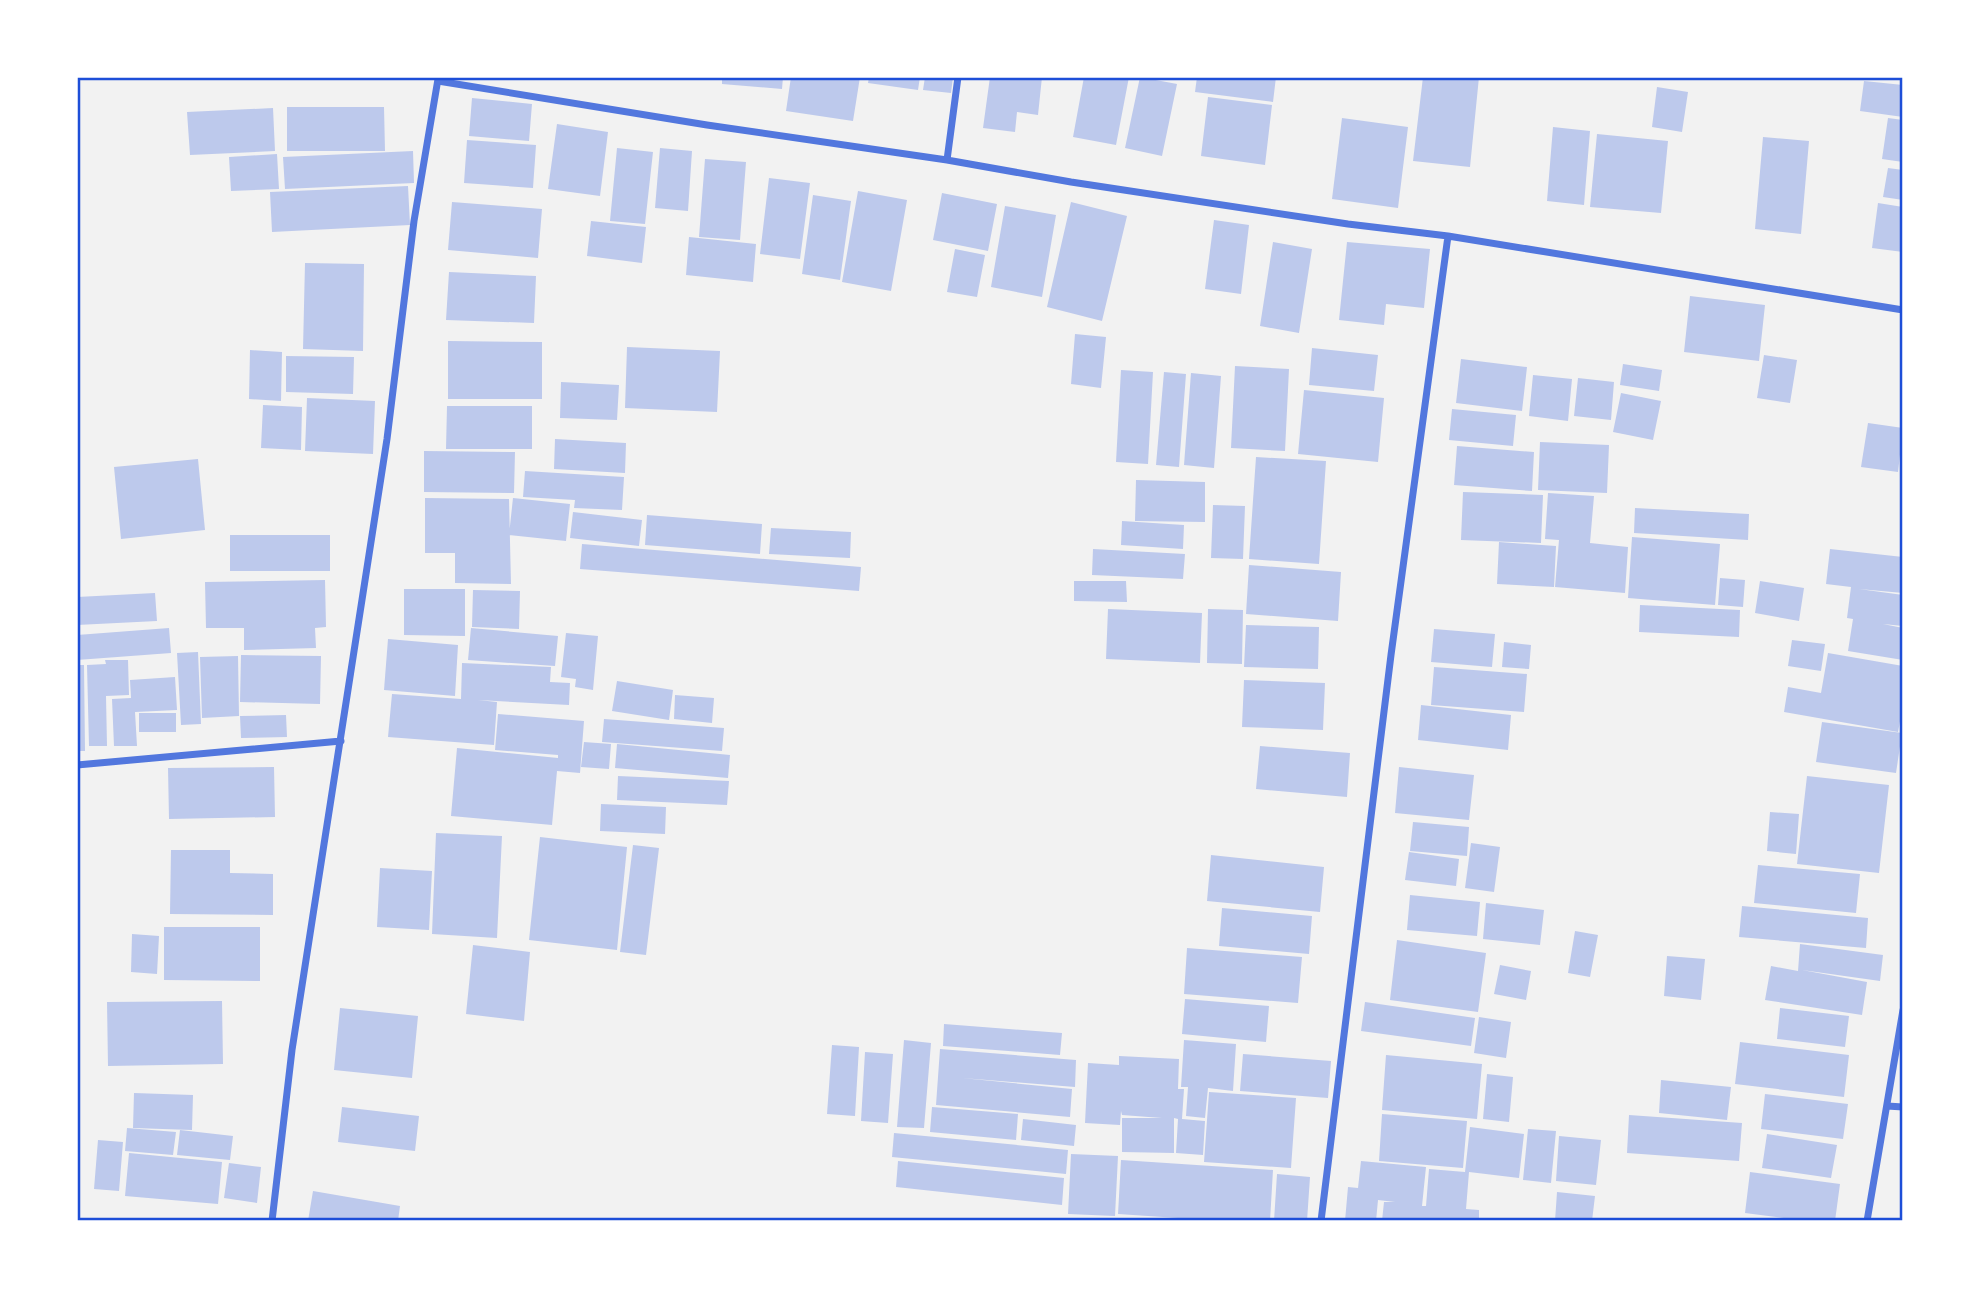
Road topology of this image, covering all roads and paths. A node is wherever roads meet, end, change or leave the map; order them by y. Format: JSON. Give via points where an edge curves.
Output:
{"nodes":[{"id":1,"x":958,"y":77,"type":"edge"},
{"id":2,"x":438,"y":79,"type":"edge"},
{"id":3,"x":947,"y":160,"type":"junction"},
{"id":4,"x":1448,"y":236,"type":"junction"},
{"id":5,"x":1903,"y":310,"type":"edge"},
{"id":6,"x":341,"y":741,"type":"junction"},
{"id":7,"x":77,"y":765,"type":"edge"},
{"id":8,"x":1903,"y":1010,"type":"edge"},
{"id":9,"x":1887,"y":1106,"type":"junction"},
{"id":10,"x":1903,"y":1107,"type":"edge"},
{"id":11,"x":272,"y":1221,"type":"edge"},
{"id":12,"x":1321,"y":1221,"type":"edge"},
{"id":13,"x":1867,"y":1221,"type":"edge"}],
"edges":[{"from":1,"to":3,"type":"street"},
{"from":2,"to":3,"type":"street"},
{"from":2,"to":6,"type":"street"},
{"from":3,"to":4,"type":"street"},
{"from":4,"to":5,"type":"street"},
{"from":4,"to":12,"type":"street"},
{"from":6,"to":7,"type":"street"},
{"from":6,"to":11,"type":"street","via":[[292,1050]]},
{"from":8,"to":9,"type":"street"},
{"from":9,"to":10,"type":"street"},
{"from":9,"to":13,"type":"street"}]}
